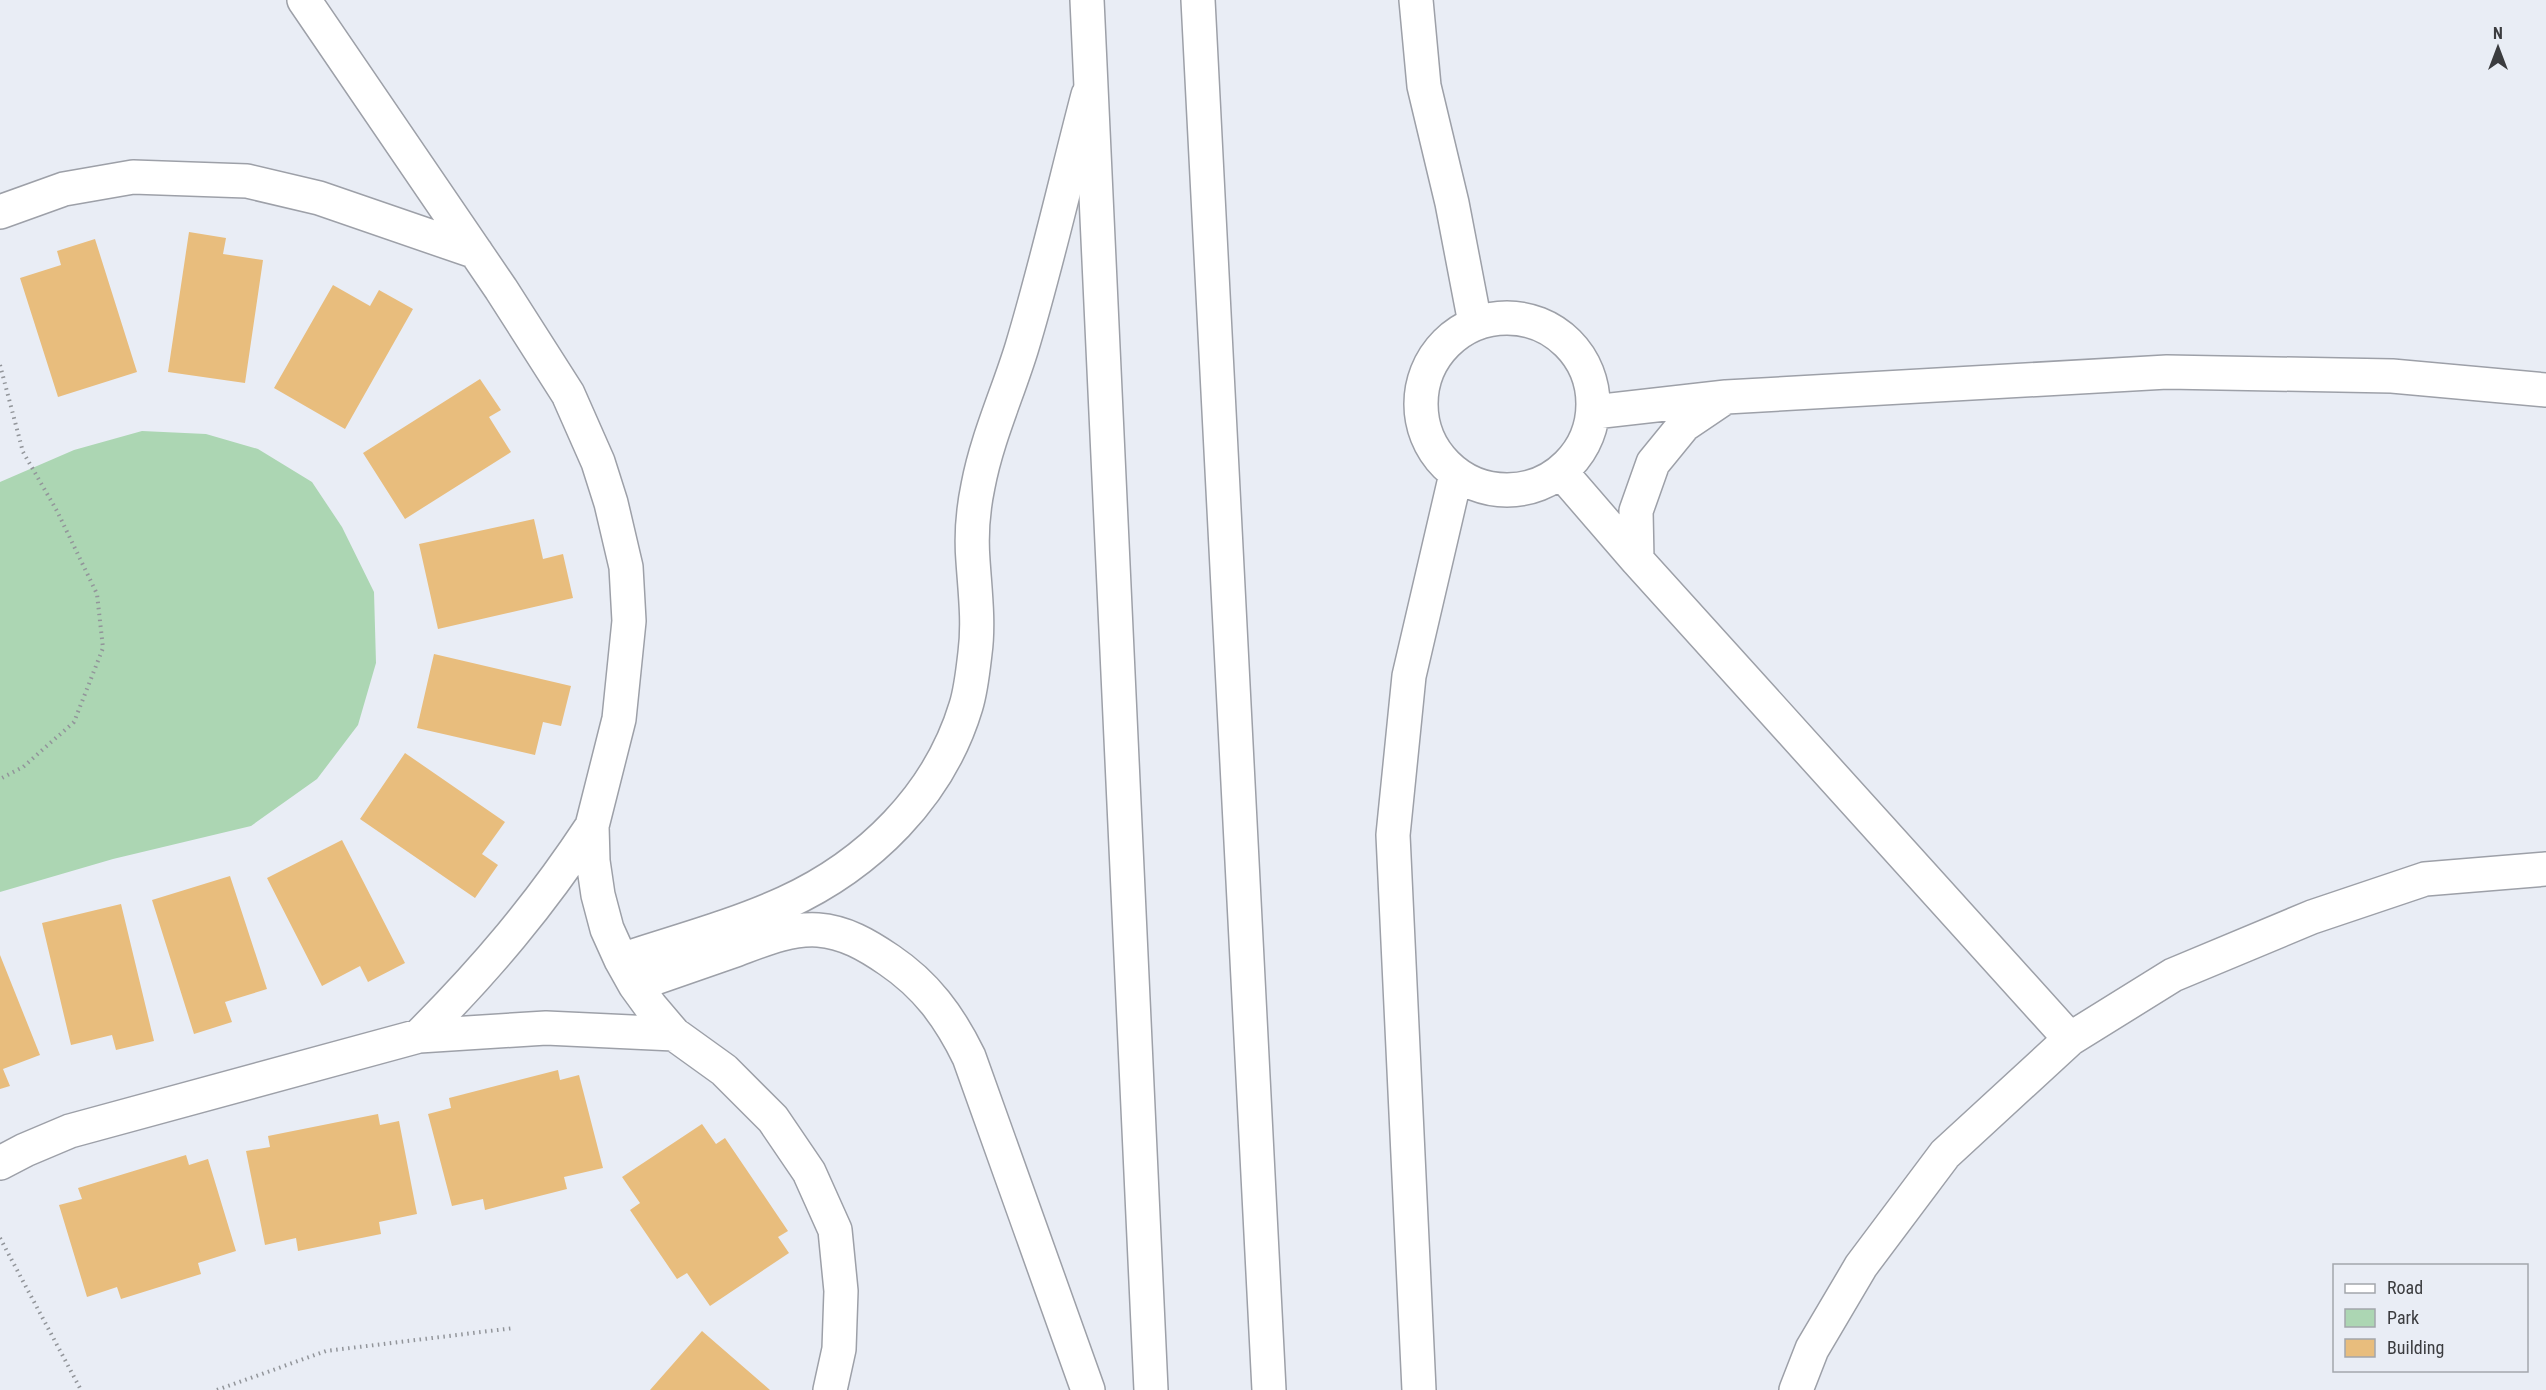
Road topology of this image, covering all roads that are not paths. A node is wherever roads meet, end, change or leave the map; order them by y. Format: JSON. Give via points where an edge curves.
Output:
{"nodes":[{"id":1,"x":304,"y":0,"type":"edge"},
{"id":2,"x":1087,"y":0,"type":"edge"},
{"id":3,"x":1198,"y":0,"type":"edge"},
{"id":4,"x":1416,"y":0,"type":"edge"},
{"id":5,"x":1091,"y":85,"type":"junction"},
{"id":6,"x":0,"y":212,"type":"edge"},
{"id":7,"x":476,"y":252,"type":"junction"},
{"id":8,"x":1475,"y":323,"type":"junction"},
{"id":9,"x":2546,"y":390,"type":"edge"},
{"id":10,"x":1726,"y":398,"type":"junction"},
{"id":11,"x":1594,"y":412,"type":"junction"},
{"id":12,"x":1561,"y":472,"type":"junction"},
{"id":13,"x":1456,"y":474,"type":"junction"},
{"id":14,"x":1637,"y":560,"type":"junction"},
{"id":15,"x":592,"y":825,"type":"junction"},
{"id":16,"x":2546,"y":869,"type":"edge"},
{"id":17,"x":809,"y":890,"type":"junction"},
{"id":18,"x":820,"y":930,"type":"junction"},
{"id":19,"x":628,"y":973,"type":"junction"},
{"id":20,"x":674,"y":1034,"type":"junction"},
{"id":21,"x":419,"y":1036,"type":"junction"},
{"id":22,"x":2070,"y":1039,"type":"junction"},
{"id":23,"x":0,"y":1163,"type":"edge"},
{"id":24,"x":830,"y":1390,"type":"edge"},
{"id":25,"x":1088,"y":1390,"type":"edge"},
{"id":26,"x":1151,"y":1390,"type":"edge"},
{"id":27,"x":1269,"y":1390,"type":"edge"},
{"id":28,"x":1419,"y":1390,"type":"edge"},
{"id":29,"x":1796,"y":1390,"type":"edge"}],
"edges":[{"from":1,"to":7,"type":"street"},
{"from":2,"to":5,"type":"street"},
{"from":3,"to":27,"type":"street"},
{"from":4,"to":8,"type":"street","via":[[1424,86]]},
{"from":5,"to":17,"type":"street","via":[[1033,311],[978,487],[972,558],[976,650],[967,706],[946,757],[915,804],[878,844],[834,878]]},
{"from":5,"to":26,"type":"street"},
{"from":6,"to":7,"type":"street","via":[[64,189],[133,177],[247,181],[319,198]]},
{"from":7,"to":15,"type":"street","via":[[568,394],[598,462],[626,567],[629,621],[624,686]]},
{"from":8,"to":11,"type":"street","via":[[1510,317],[1544,325],[1563,339],[1572,346],[1590,377]]},
{"from":8,"to":13,"type":"street","via":[[1444,343],[1424,375],[1419,412],[1431,447]]},
{"from":9,"to":10,"type":"street","via":[[2392,376],[2167,372]]},
{"from":10,"to":11,"type":"street"},
{"from":10,"to":14,"type":"street","via":[[1684,425],[1653,463],[1636,510]]},
{"from":11,"to":12,"type":"street","via":[[1583,445]]},
{"from":12,"to":13,"type":"street","via":[[1528,489],[1490,489]]},
{"from":12,"to":14,"type":"street"},
{"from":13,"to":28,"type":"street","via":[[1409,676],[1393,835]]},
{"from":14,"to":22,"type":"street"},
{"from":15,"to":19,"type":"street","via":[[598,895],[607,929]]},
{"from":15,"to":21,"type":"street","via":[[554,883],[512,936]]},
{"from":16,"to":22,"type":"street","via":[[2425,879],[2312,917],[2173,975]]},
{"from":17,"to":18,"type":"street"},
{"from":17,"to":19,"type":"street"},
{"from":18,"to":19,"type":"street","via":[[790,932]]},
{"from":18,"to":25,"type":"street","via":[[866,945],[911,975],[954,1026],[969,1057]]},
{"from":19,"to":20,"type":"street"},
{"from":20,"to":21,"type":"street","via":[[546,1028]]},
{"from":20,"to":24,"type":"street","via":[[724,1070],[773,1119],[809,1172],[836,1230],[841,1291],[839,1349]]},
{"from":21,"to":23,"type":"street","via":[[70,1131]]},
{"from":22,"to":29,"type":"street","via":[[1945,1154],[1861,1266],[1812,1349]]}]}
